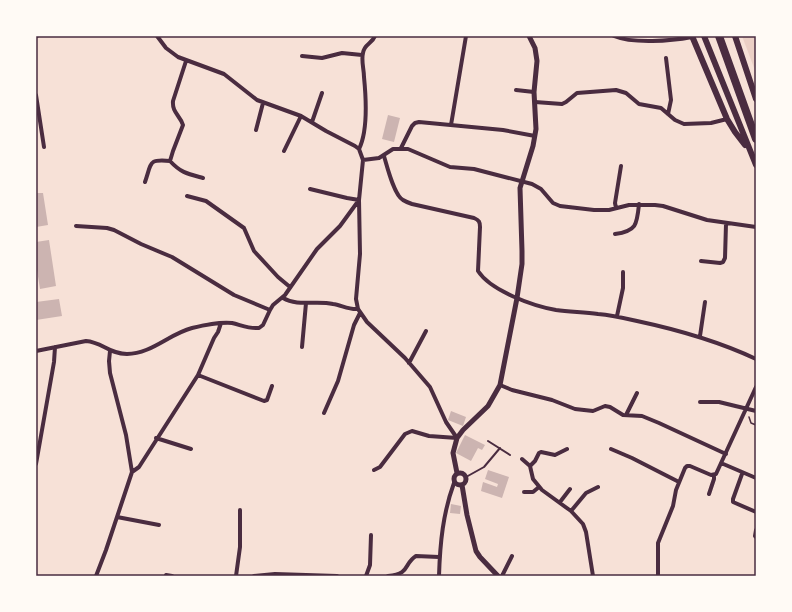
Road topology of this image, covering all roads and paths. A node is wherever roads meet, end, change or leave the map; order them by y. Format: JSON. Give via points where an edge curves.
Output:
{"nodes":[{"id":1,"x":158,"y":36,"type":"edge"},
{"id":2,"x":375,"y":36,"type":"edge"},
{"id":3,"x":466,"y":36,"type":"edge"},
{"id":4,"x":529,"y":36,"type":"edge"},
{"id":5,"x":614,"y":36,"type":"edge"},
{"id":6,"x":692,"y":36,"type":"edge"},
{"id":7,"x":704,"y":36,"type":"edge"},
{"id":8,"x":719,"y":36,"type":"edge"},
{"id":9,"x":735,"y":36,"type":"edge"},
{"id":10,"x":362,"y":55,"type":"junction"},
{"id":11,"x":302,"y":56,"type":"dead end"},
{"id":12,"x":666,"y":58,"type":"dead end"},
{"id":13,"x":186,"y":60,"type":"junction"},
{"id":14,"x":516,"y":90,"type":"dead end"},
{"id":15,"x":534,"y":92,"type":"junction"},
{"id":16,"x":322,"y":93,"type":"dead end"},
{"id":17,"x":36,"y":95,"type":"edge"},
{"id":18,"x":756,"y":99,"type":"edge"},
{"id":19,"x":535,"y":102,"type":"junction"},
{"id":20,"x":263,"y":103,"type":"junction"},
{"id":21,"x":668,"y":114,"type":"junction"},
{"id":22,"x":301,"y":116,"type":"junction"},
{"id":23,"x":727,"y":119,"type":"junction"},
{"id":24,"x":312,"y":122,"type":"junction"},
{"id":25,"x":451,"y":125,"type":"junction"},
{"id":26,"x":256,"y":130,"type":"dead end"},
{"id":27,"x":535,"y":136,"type":"junction"},
{"id":28,"x":756,"y":138,"type":"edge"},
{"id":29,"x":44,"y":147,"type":"dead end"},
{"id":30,"x":401,"y":148,"type":"junction"},
{"id":31,"x":359,"y":149,"type":"junction"},
{"id":32,"x":749,"y":149,"type":"junction"},
{"id":33,"x":284,"y":151,"type":"dead end"},
{"id":34,"x":384,"y":156,"type":"junction"},
{"id":35,"x":363,"y":160,"type":"junction"},
{"id":36,"x":170,"y":161,"type":"junction"},
{"id":37,"x":756,"y":165,"type":"edge"},
{"id":38,"x":621,"y":166,"type":"dead end"},
{"id":39,"x":203,"y":178,"type":"dead end"},
{"id":40,"x":522,"y":181,"type":"junction"},
{"id":41,"x":145,"y":182,"type":"dead end"},
{"id":42,"x":310,"y":189,"type":"dead end"},
{"id":43,"x":187,"y":196,"type":"dead end"},
{"id":44,"x":359,"y":200,"type":"junction"},
{"id":45,"x":639,"y":204,"type":"junction"},
{"id":46,"x":616,"y":208,"type":"junction"},
{"id":47,"x":726,"y":224,"type":"junction"},
{"id":48,"x":76,"y":226,"type":"dead end"},
{"id":49,"x":756,"y":227,"type":"edge"},
{"id":50,"x":615,"y":234,"type":"dead end"},
{"id":51,"x":700,"y":260,"type":"dead end"},
{"id":52,"x":623,"y":272,"type":"dead end"},
{"id":53,"x":290,"y":287,"type":"junction"},
{"id":54,"x":283,"y":298,"type":"junction"},
{"id":55,"x":517,"y":298,"type":"junction"},
{"id":56,"x":705,"y":302,"type":"dead end"},
{"id":57,"x":306,"y":303,"type":"junction"},
{"id":58,"x":358,"y":309,"type":"junction"},
{"id":59,"x":270,"y":310,"type":"junction"},
{"id":60,"x":360,"y":313,"type":"junction"},
{"id":61,"x":617,"y":316,"type":"junction"},
{"id":62,"x":221,"y":323,"type":"junction"},
{"id":63,"x":426,"y":331,"type":"dead end"},
{"id":64,"x":700,"y":336,"type":"junction"},
{"id":65,"x":302,"y":346,"type":"dead end"},
{"id":66,"x":55,"y":347,"type":"junction"},
{"id":67,"x":36,"y":351,"type":"edge"},
{"id":68,"x":110,"y":351,"type":"junction"},
{"id":69,"x":756,"y":359,"type":"edge"},
{"id":70,"x":409,"y":363,"type":"junction"},
{"id":71,"x":198,"y":375,"type":"junction"},
{"id":72,"x":500,"y":385,"type":"junction"},
{"id":73,"x":272,"y":386,"type":"dead end"},
{"id":74,"x":756,"y":387,"type":"edge"},
{"id":75,"x":637,"y":393,"type":"dead end"},
{"id":76,"x":700,"y":402,"type":"dead end"},
{"id":77,"x":747,"y":408,"type":"junction"},
{"id":78,"x":756,"y":411,"type":"edge"},
{"id":79,"x":324,"y":413,"type":"dead end"},
{"id":80,"x":626,"y":415,"type":"junction"},
{"id":81,"x":756,"y":425,"type":"edge"},
{"id":82,"x":156,"y":438,"type":"junction"},
{"id":83,"x":457,"y":438,"type":"junction"},
{"id":84,"x":488,"y":441,"type":"dead end"},
{"id":85,"x":500,"y":448,"type":"junction"},
{"id":86,"x":191,"y":449,"type":"dead end"},
{"id":87,"x":567,"y":449,"type":"dead end"},
{"id":88,"x":611,"y":449,"type":"dead end"},
{"id":89,"x":726,"y":454,"type":"junction"},
{"id":90,"x":510,"y":455,"type":"dead end"},
{"id":91,"x":522,"y":459,"type":"dead end"},
{"id":92,"x":721,"y":463,"type":"junction"},
{"id":93,"x":36,"y":464,"type":"edge"},
{"id":94,"x":530,"y":466,"type":"junction"},
{"id":95,"x":374,"y":470,"type":"dead end"},
{"id":96,"x":132,"y":472,"type":"junction"},
{"id":97,"x":457,"y":473,"type":"junction"},
{"id":98,"x":742,"y":474,"type":"junction"},
{"id":99,"x":714,"y":475,"type":"junction"},
{"id":100,"x":466,"y":477,"type":"junction"},
{"id":101,"x":756,"y":478,"type":"edge"},
{"id":102,"x":679,"y":482,"type":"junction"},
{"id":103,"x":454,"y":483,"type":"junction"},
{"id":104,"x":462,"y":485,"type":"junction"},
{"id":105,"x":539,"y":487,"type":"junction"},
{"id":106,"x":598,"y":487,"type":"dead end"},
{"id":107,"x":570,"y":489,"type":"dead end"},
{"id":108,"x":524,"y":492,"type":"dead end"},
{"id":109,"x":708,"y":494,"type":"dead end"},
{"id":110,"x":560,"y":502,"type":"junction"},
{"id":111,"x":240,"y":510,"type":"dead end"},
{"id":112,"x":571,"y":511,"type":"junction"},
{"id":113,"x":756,"y":512,"type":"edge"},
{"id":114,"x":117,"y":517,"type":"junction"},
{"id":115,"x":159,"y":526,"type":"dead end"},
{"id":116,"x":756,"y":530,"type":"edge"},
{"id":117,"x":371,"y":535,"type":"dead end"},
{"id":118,"x":756,"y":537,"type":"edge"},
{"id":119,"x":512,"y":556,"type":"dead end"},
{"id":120,"x":439,"y":558,"type":"junction"},
{"id":121,"x":166,"y":575,"type":"dead end"},
{"id":122,"x":96,"y":576,"type":"edge"},
{"id":123,"x":172,"y":576,"type":"edge"},
{"id":124,"x":236,"y":576,"type":"edge"},
{"id":125,"x":254,"y":576,"type":"edge"},
{"id":126,"x":337,"y":576,"type":"edge"},
{"id":127,"x":366,"y":576,"type":"edge"},
{"id":128,"x":388,"y":576,"type":"edge"},
{"id":129,"x":439,"y":576,"type":"edge"},
{"id":130,"x":498,"y":576,"type":"edge"},
{"id":131,"x":502,"y":576,"type":"edge"},
{"id":132,"x":593,"y":576,"type":"edge"},
{"id":133,"x":658,"y":576,"type":"edge"}],
"edges":[{"from":1,"to":13,"type":"street","via":[[166,48]]},
{"from":2,"to":10,"type":"street","via":[[373,41],[364,47]]},
{"from":3,"to":25,"type":"street"},
{"from":4,"to":15,"type":"street","via":[[535,48],[537,61]]},
{"from":5,"to":6,"type":"street","via":[[627,40],[673,40]]},
{"from":6,"to":23,"type":"main road"},
{"from":7,"to":32,"type":"main road"},
{"from":8,"to":28,"type":"highway"},
{"from":9,"to":18,"type":"main road"},
{"from":10,"to":11,"type":"street","via":[[342,52],[322,58]]},
{"from":10,"to":31,"type":"street","via":[[365,110]]},
{"from":12,"to":21,"type":"street","via":[[671,100]]},
{"from":13,"to":20,"type":"street","via":[[224,74]]},
{"from":13,"to":36,"type":"street","via":[[173,100],[174,111],[183,126]]},
{"from":14,"to":15,"type":"street"},
{"from":15,"to":19,"type":"street"},
{"from":16,"to":24,"type":"street"},
{"from":17,"to":29,"type":"street"},
{"from":19,"to":21,"type":"street","via":[[562,104],[577,93],[616,90],[626,93],[639,104],[658,107]]},
{"from":19,"to":27,"type":"street"},
{"from":20,"to":22,"type":"street"},
{"from":20,"to":26,"type":"street"},
{"from":21,"to":23,"type":"street","via":[[684,124],[711,123]]},
{"from":22,"to":24,"type":"street"},
{"from":22,"to":33,"type":"street"},
{"from":23,"to":32,"type":"main road"},
{"from":24,"to":31,"type":"street"},
{"from":25,"to":27,"type":"street"},
{"from":25,"to":30,"type":"street","via":[[415,123]]},
{"from":27,"to":40,"type":"street"},
{"from":30,"to":34,"type":"street","via":[[394,149]]},
{"from":30,"to":40,"type":"street","via":[[450,167],[474,169]]},
{"from":31,"to":35,"type":"street"},
{"from":32,"to":37,"type":"main road"},
{"from":34,"to":35,"type":"street"},
{"from":34,"to":55,"type":"street","via":[[402,200],[478,220],[478,271],[492,285]]},
{"from":35,"to":44,"type":"street"},
{"from":36,"to":39,"type":"street","via":[[185,173]]},
{"from":36,"to":41,"type":"street","via":[[152,162]]},
{"from":38,"to":46,"type":"street"},
{"from":40,"to":46,"type":"street","via":[[538,187],[553,203],[560,206],[594,210]]},
{"from":40,"to":55,"type":"street","via":[[522,258]]},
{"from":42,"to":44,"type":"street"},
{"from":43,"to":53,"type":"street","via":[[206,201],[244,228],[254,251]]},
{"from":44,"to":53,"type":"street","via":[[340,226],[317,248]]},
{"from":44,"to":58,"type":"street","via":[[360,254],[356,299]]},
{"from":45,"to":46,"type":"street"},
{"from":45,"to":47,"type":"street","via":[[663,206],[701,219]]},
{"from":45,"to":50,"type":"street","via":[[634,227]]},
{"from":47,"to":49,"type":"street"},
{"from":47,"to":51,"type":"street","via":[[723,262]]},
{"from":48,"to":59,"type":"street","via":[[114,230],[172,257],[234,295]]},
{"from":52,"to":61,"type":"street","via":[[623,288]]},
{"from":53,"to":54,"type":"street"},
{"from":54,"to":57,"type":"street","via":[[291,302]]},
{"from":54,"to":59,"type":"street"},
{"from":55,"to":61,"type":"street","via":[[554,310]]},
{"from":55,"to":72,"type":"street"},
{"from":56,"to":64,"type":"street"},
{"from":57,"to":58,"type":"street","via":[[325,302]]},
{"from":57,"to":65,"type":"street"},
{"from":58,"to":60,"type":"street"},
{"from":59,"to":62,"type":"street","via":[[259,328]]},
{"from":60,"to":70,"type":"street"},
{"from":60,"to":79,"type":"street","via":[[354,325],[338,381]]},
{"from":61,"to":64,"type":"street"},
{"from":62,"to":68,"type":"street","via":[[180,332],[134,354],[117,354]]},
{"from":62,"to":71,"type":"street"},
{"from":63,"to":70,"type":"street"},
{"from":64,"to":69,"type":"street"},
{"from":66,"to":67,"type":"street"},
{"from":66,"to":68,"type":"street","via":[[86,341]]},
{"from":66,"to":93,"type":"street"},
{"from":68,"to":96,"type":"street","via":[[110,373],[126,435]]},
{"from":70,"to":83,"type":"street","via":[[430,386],[446,422]]},
{"from":71,"to":73,"type":"street","via":[[264,401],[267,400]]},
{"from":71,"to":82,"type":"street"},
{"from":72,"to":80,"type":"street","via":[[575,409],[593,411],[605,406]]},
{"from":72,"to":83,"type":"street","via":[[488,406]]},
{"from":74,"to":77,"type":"street"},
{"from":75,"to":80,"type":"street"},
{"from":76,"to":77,"type":"street","via":[[719,402]]},
{"from":77,"to":78,"type":"street"},
{"from":77,"to":81,"type":"path","via":[[750,421]]},
{"from":77,"to":89,"type":"street"},
{"from":80,"to":89,"type":"street","via":[[650,419]]},
{"from":82,"to":86,"type":"street"},
{"from":82,"to":96,"type":"street","via":[[139,467]]},
{"from":83,"to":95,"type":"street","via":[[409,432],[380,467]]},
{"from":83,"to":97,"type":"street","via":[[453,453]]},
{"from":84,"to":85,"type":"lane"},
{"from":85,"to":90,"type":"lane"},
{"from":85,"to":100,"type":"lane","via":[[484,467]]},
{"from":87,"to":94,"type":"street","via":[[555,455],[541,452]]},
{"from":88,"to":102,"type":"street"},
{"from":89,"to":92,"type":"street"},
{"from":91,"to":94,"type":"street"},
{"from":92,"to":98,"type":"street"},
{"from":92,"to":99,"type":"street"},
{"from":94,"to":105,"type":"street","via":[[533,479]]},
{"from":96,"to":114,"type":"street"},
{"from":97,"to":100,"type":"street","via":[[462,473]]},
{"from":97,"to":103,"type":"street","via":[[453,478]]},
{"from":98,"to":101,"type":"street"},
{"from":98,"to":113,"type":"street","via":[[733,502]]},
{"from":99,"to":102,"type":"street","via":[[687,466]]},
{"from":99,"to":109,"type":"street"},
{"from":100,"to":104,"type":"street","via":[[466,482]]},
{"from":102,"to":133,"type":"street","via":[[658,543]]},
{"from":103,"to":104,"type":"street"},
{"from":103,"to":120,"type":"street","via":[[443,521]]},
{"from":104,"to":130,"type":"street","via":[[476,551]]},
{"from":105,"to":108,"type":"street","via":[[533,492]]},
{"from":105,"to":110,"type":"street"},
{"from":106,"to":112,"type":"street","via":[[586,493]]},
{"from":107,"to":110,"type":"street"},
{"from":110,"to":112,"type":"street"},
{"from":111,"to":124,"type":"street","via":[[240,547]]},
{"from":112,"to":132,"type":"street","via":[[583,524],[586,532]]},
{"from":114,"to":115,"type":"street"},
{"from":114,"to":122,"type":"street"},
{"from":116,"to":118,"type":"street"},
{"from":117,"to":127,"type":"street","via":[[370,565]]},
{"from":119,"to":131,"type":"street"},
{"from":120,"to":128,"type":"street","via":[[416,556],[404,571]]},
{"from":120,"to":129,"type":"street"},
{"from":121,"to":123,"type":"street"},
{"from":125,"to":126,"type":"street"}]}
